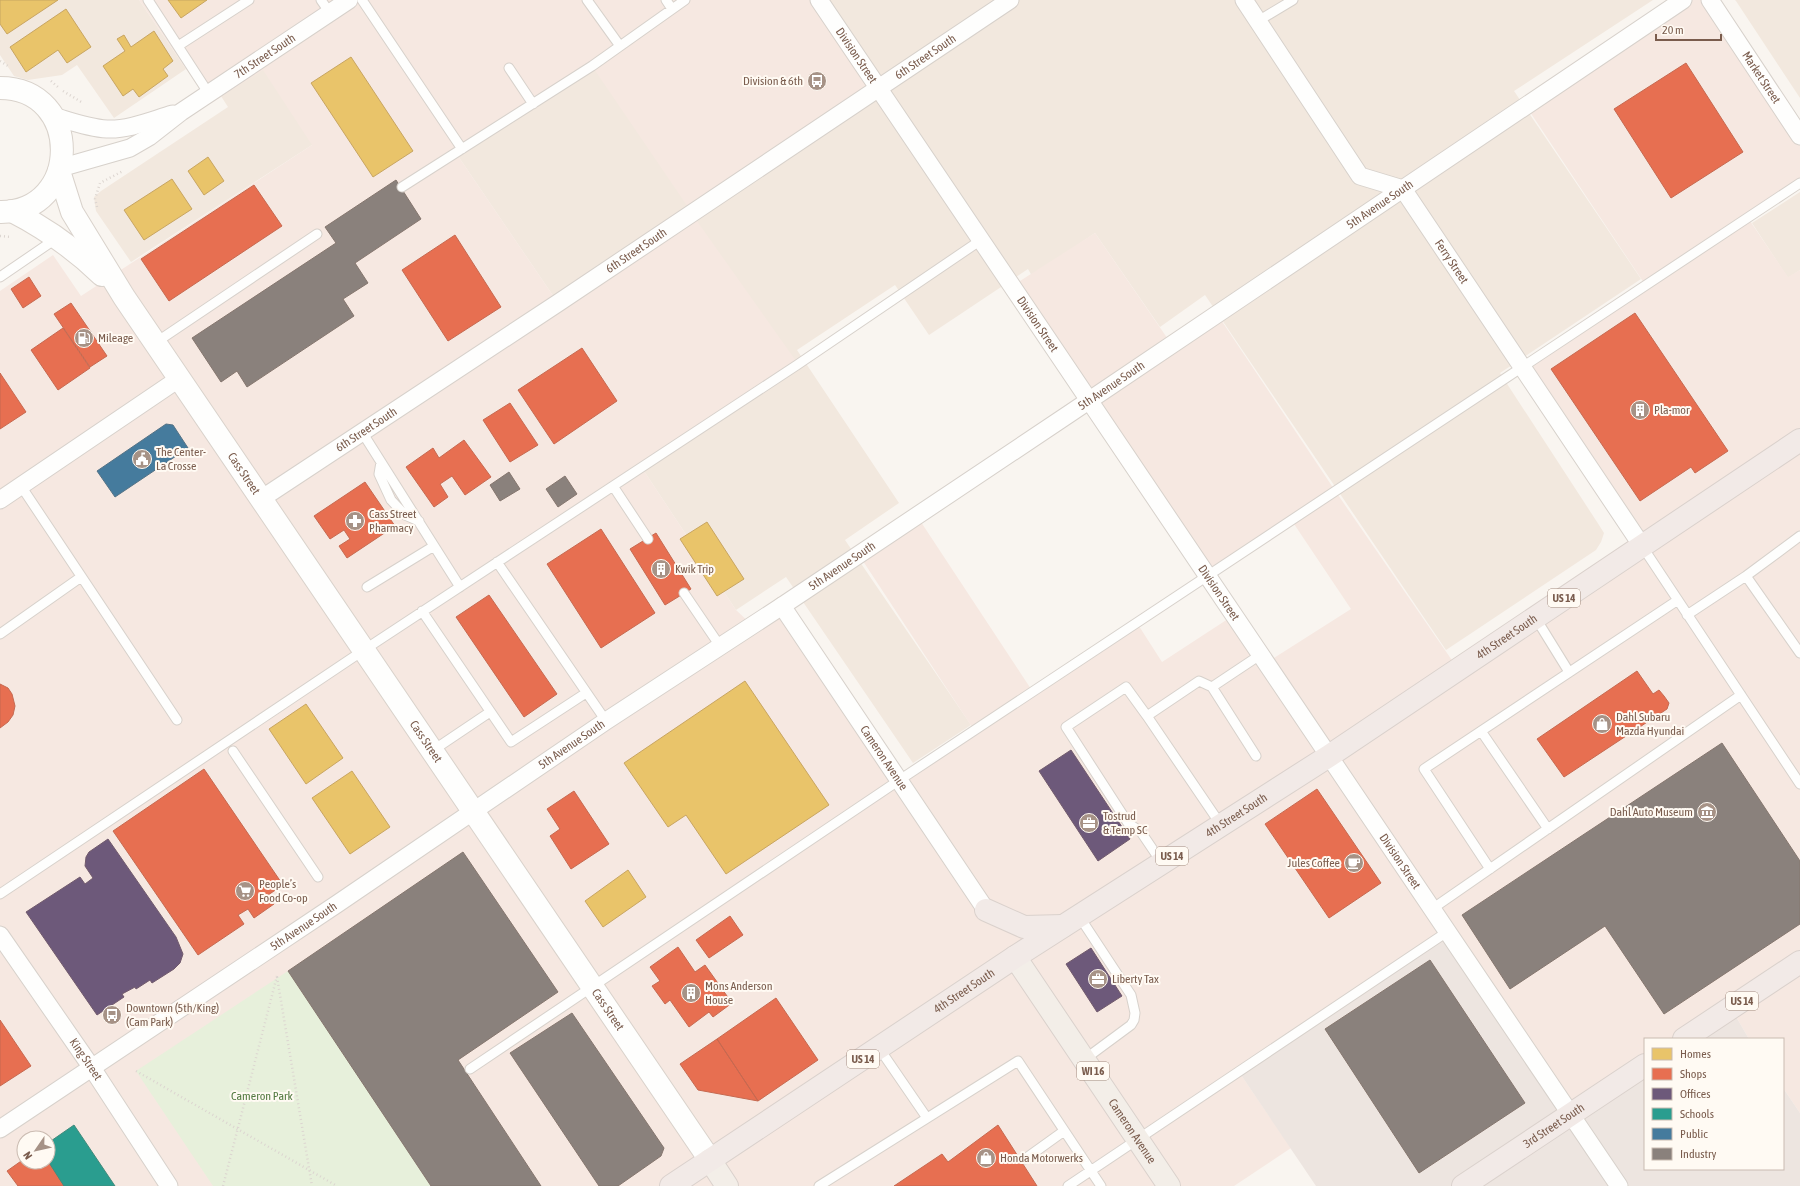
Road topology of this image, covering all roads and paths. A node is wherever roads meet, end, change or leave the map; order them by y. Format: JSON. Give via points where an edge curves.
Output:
{"nodes":[{"id":1,"x":148,"y":0,"type":"edge"},
{"id":2,"x":249,"y":0,"type":"edge"},
{"id":3,"x":349,"y":0,"type":"edge"},
{"id":4,"x":362,"y":0,"type":"edge"},
{"id":5,"x":587,"y":0,"type":"edge"},
{"id":6,"x":666,"y":0,"type":"edge"},
{"id":7,"x":685,"y":0,"type":"edge"},
{"id":8,"x":819,"y":0,"type":"edge"},
{"id":9,"x":1010,"y":0,"type":"edge"},
{"id":10,"x":1244,"y":0,"type":"edge"},
{"id":11,"x":1293,"y":0,"type":"edge"},
{"id":12,"x":1683,"y":0,"type":"edge"},
{"id":13,"x":1710,"y":0,"type":"edge"},
{"id":14,"x":326,"y":6,"type":"edge"},
{"id":15,"x":672,"y":9,"type":"junction"},
{"id":16,"x":1258,"y":21,"type":"junction"},
{"id":17,"x":178,"y":46,"type":"junction"},
{"id":18,"x":620,"y":46,"type":"junction"},
{"id":19,"x":0,"y":61,"type":"edge"},
{"id":20,"x":509,"y":68,"type":"dead end"},
{"id":21,"x":46,"y":78,"type":"dead end"},
{"id":22,"x":5,"y":81,"type":"edge"},
{"id":23,"x":878,"y":89,"type":"junction"},
{"id":24,"x":209,"y":94,"type":"junction"},
{"id":25,"x":86,"y":104,"type":"dead end"},
{"id":26,"x":533,"y":104,"type":"junction"},
{"id":27,"x":181,"y":112,"type":"junction"},
{"id":28,"x":53,"y":116,"type":"junction"},
{"id":29,"x":1800,"y":136,"type":"edge"},
{"id":30,"x":462,"y":149,"type":"junction"},
{"id":31,"x":60,"y":170,"type":"junction"},
{"id":32,"x":122,"y":173,"type":"dead end"},
{"id":33,"x":1800,"y":183,"type":"edge"},
{"id":34,"x":402,"y":187,"type":"dead end"},
{"id":35,"x":1402,"y":189,"type":"junction"},
{"id":36,"x":98,"y":210,"type":"dead end"},
{"id":37,"x":6,"y":212,"type":"edge"},
{"id":38,"x":317,"y":234,"type":"dead end"},
{"id":39,"x":58,"y":238,"type":"junction"},
{"id":40,"x":981,"y":240,"type":"junction"},
{"id":41,"x":0,"y":276,"type":"edge"},
{"id":42,"x":124,"y":296,"type":"junction"},
{"id":43,"x":155,"y":343,"type":"junction"},
{"id":44,"x":1523,"y":368,"type":"junction"},
{"id":45,"x":180,"y":378,"type":"junction"},
{"id":46,"x":1089,"y":401,"type":"junction"},
{"id":47,"x":362,"y":432,"type":"junction"},
{"id":48,"x":1800,"y":440,"type":"edge"},
{"id":49,"x":21,"y":486,"type":"junction"},
{"id":50,"x":613,"y":486,"type":"junction"},
{"id":51,"x":261,"y":499,"type":"junction"},
{"id":52,"x":0,"y":500,"type":"edge"},
{"id":53,"x":1800,"y":536,"type":"edge"},
{"id":54,"x":648,"y":539,"type":"dead end"},
{"id":55,"x":434,"y":546,"type":"junction"},
{"id":56,"x":1642,"y":546,"type":"junction"},
{"id":57,"x":497,"y":562,"type":"junction"},
{"id":58,"x":1208,"y":576,"type":"junction"},
{"id":59,"x":1746,"y":576,"type":"junction"},
{"id":60,"x":81,"y":577,"type":"junction"},
{"id":61,"x":460,"y":586,"type":"junction"},
{"id":62,"x":367,"y":588,"type":"dead end"},
{"id":63,"x":684,"y":593,"type":"dead end"},
{"id":64,"x":1678,"y":600,"type":"junction"},
{"id":65,"x":782,"y":606,"type":"junction"},
{"id":66,"x":422,"y":611,"type":"junction"},
{"id":67,"x":1687,"y":615,"type":"junction"},
{"id":68,"x":1535,"y":617,"type":"junction"},
{"id":69,"x":0,"y":634,"type":"edge"},
{"id":70,"x":720,"y":646,"type":"junction"},
{"id":71,"x":364,"y":650,"type":"junction"},
{"id":72,"x":1800,"y":653,"type":"edge"},
{"id":73,"x":1260,"y":655,"type":"junction"},
{"id":74,"x":1569,"y":672,"type":"junction"},
{"id":75,"x":1212,"y":687,"type":"junction"},
{"id":76,"x":586,"y":693,"type":"junction"},
{"id":77,"x":1741,"y":695,"type":"junction"},
{"id":78,"x":490,"y":712,"type":"junction"},
{"id":79,"x":1147,"y":716,"type":"junction"},
{"id":80,"x":177,"y":720,"type":"dead end"},
{"id":81,"x":606,"y":721,"type":"junction"},
{"id":82,"x":1481,"y":730,"type":"junction"},
{"id":83,"x":233,"y":751,"type":"dead end"},
{"id":84,"x":432,"y":751,"type":"junction"},
{"id":85,"x":1256,"y":756,"type":"dead end"},
{"id":86,"x":1328,"y":756,"type":"junction"},
{"id":87,"x":898,"y":781,"type":"junction"},
{"id":88,"x":1800,"y":784,"type":"edge"},
{"id":89,"x":473,"y":810,"type":"junction"},
{"id":90,"x":1221,"y":824,"type":"junction"},
{"id":91,"x":1548,"y":829,"type":"junction"},
{"id":92,"x":1162,"y":863,"type":"junction"},
{"id":93,"x":1490,"y":869,"type":"junction"},
{"id":94,"x":318,"y":877,"type":"dead end"},
{"id":95,"x":0,"y":894,"type":"edge"},
{"id":96,"x":1432,"y":909,"type":"junction"},
{"id":97,"x":986,"y":910,"type":"joint"},
{"id":98,"x":1071,"y":921,"type":"junction"},
{"id":99,"x":1447,"y":932,"type":"junction"},
{"id":100,"x":0,"y":934,"type":"edge"},
{"id":101,"x":1016,"y":957,"type":"junction"},
{"id":102,"x":1800,"y":962,"type":"edge"},
{"id":103,"x":592,"y":987,"type":"junction"},
{"id":104,"x":1686,"y":1038,"type":"edge"},
{"id":105,"x":879,"y":1048,"type":"junction"},
{"id":106,"x":1085,"y":1060,"type":"junction"},
{"id":107,"x":1644,"y":1066,"type":"edge"},
{"id":108,"x":92,"y":1068,"type":"junction"},
{"id":109,"x":470,"y":1069,"type":"dead end"},
{"id":110,"x":136,"y":1071,"type":"dead end"},
{"id":111,"x":1570,"y":1114,"type":"junction"},
{"id":112,"x":927,"y":1118,"type":"junction"},
{"id":113,"x":0,"y":1129,"type":"edge"},
{"id":114,"x":239,"y":1129,"type":"junction"},
{"id":115,"x":1064,"y":1131,"type":"junction"},
{"id":116,"x":1139,"y":1140,"type":"junction"},
{"id":117,"x":1025,"y":1159,"type":"dead end"},
{"id":118,"x":710,"y":1160,"type":"junction"},
{"id":119,"x":309,"y":1170,"type":"junction"},
{"id":120,"x":1091,"y":1171,"type":"junction"},
{"id":121,"x":169,"y":1186,"type":"edge"},
{"id":122,"x":223,"y":1186,"type":"edge"},
{"id":123,"x":312,"y":1186,"type":"edge"},
{"id":124,"x":337,"y":1186,"type":"edge"},
{"id":125,"x":671,"y":1186,"type":"edge"},
{"id":126,"x":727,"y":1186,"type":"edge"},
{"id":127,"x":819,"y":1186,"type":"edge"},
{"id":128,"x":1068,"y":1186,"type":"edge"},
{"id":129,"x":1101,"y":1186,"type":"edge"},
{"id":130,"x":1169,"y":1186,"type":"edge"},
{"id":131,"x":1463,"y":1186,"type":"edge"},
{"id":132,"x":1619,"y":1186,"type":"edge"}],
"edges":[{"from":1,"to":17,"type":"lane"},
{"from":2,"to":17,"type":"lane"},
{"from":3,"to":14,"type":"street","name":"7th Street South"},
{"from":4,"to":30,"type":"lane"},
{"from":5,"to":18,"type":"lane"},
{"from":6,"to":15,"type":"lane"},
{"from":7,"to":15,"type":"lane"},
{"from":8,"to":23,"type":"street","name":"Division Street"},
{"from":9,"to":23,"type":"street","name":"6th Street South"},
{"from":10,"to":16,"type":"street"},
{"from":11,"to":16,"type":"lane"},
{"from":12,"to":35,"type":"street","name":"5th Avenue South"},
{"from":13,"to":29,"type":"street","name":"Market Street"},
{"from":14,"to":24,"type":"street","name":"7th Street South"},
{"from":15,"to":18,"type":"lane"},
{"from":16,"to":35,"type":"street","via":[[1360,176]]},
{"from":17,"to":24,"type":"lane"},
{"from":18,"to":26,"type":"lane"},
{"from":19,"to":22,"type":"path"},
{"from":20,"to":26,"type":"lane"},
{"from":21,"to":25,"type":"path"},
{"from":22,"to":28,"type":"main road","via":[[34,97]]},
{"from":23,"to":40,"type":"street","name":"Division Street"},
{"from":23,"to":47,"type":"street","name":"6th Street South"},
{"from":24,"to":27,"type":"street","name":"7th Street South"},
{"from":26,"to":30,"type":"lane"},
{"from":27,"to":28,"type":"street","name":"7th Street South","via":[[122,128],[108,129],[89,127]]},
{"from":27,"to":31,"type":"street","name":"7th Street South","via":[[130,148]]},
{"from":28,"to":31,"type":"main road","via":[[62,142]]},
{"from":30,"to":34,"type":"lane"},
{"from":31,"to":37,"type":"main road","via":[[43,196],[31,205]]},
{"from":31,"to":42,"type":"main road","name":"Cass Street","via":[[72,212]]},
{"from":32,"to":36,"type":"path","via":[[100,183],[95,199]]},
{"from":33,"to":44,"type":"lane"},
{"from":35,"to":44,"type":"street","name":"Ferry Street"},
{"from":35,"to":46,"type":"street","name":"5th Avenue South"},
{"from":37,"to":39,"type":"main road","name":"Cass Street"},
{"from":38,"to":43,"type":"lane"},
{"from":39,"to":41,"type":"lane"},
{"from":39,"to":42,"type":"main road","name":"Cass Street","via":[[85,259]]},
{"from":40,"to":46,"type":"street","name":"Division Street"},
{"from":40,"to":50,"type":"lane"},
{"from":42,"to":43,"type":"main road","name":"Cass Street"},
{"from":43,"to":45,"type":"main road","name":"Cass Street"},
{"from":44,"to":56,"type":"street","name":"Ferry Street"},
{"from":44,"to":58,"type":"lane"},
{"from":45,"to":49,"type":"street"},
{"from":45,"to":51,"type":"main road","name":"Cass Street"},
{"from":46,"to":58,"type":"street","name":"Division Street"},
{"from":46,"to":65,"type":"street","name":"5th Avenue South"},
{"from":47,"to":51,"type":"street","name":"6th Street South"},
{"from":47,"to":55,"type":"lane"},
{"from":48,"to":56,"type":"highway","name":"4th Street South","number":"US 14"},
{"from":49,"to":52,"type":"street"},
{"from":49,"to":60,"type":"lane"},
{"from":50,"to":54,"type":"lane"},
{"from":50,"to":57,"type":"lane"},
{"from":51,"to":71,"type":"main road","name":"Cass Street"},
{"from":53,"to":59,"type":"lane"},
{"from":55,"to":61,"type":"lane"},
{"from":55,"to":62,"type":"lane"},
{"from":56,"to":64,"type":"lane"},
{"from":56,"to":68,"type":"highway","name":"4th Street South","number":"US 14"},
{"from":57,"to":61,"type":"lane"},
{"from":57,"to":76,"type":"lane"},
{"from":58,"to":73,"type":"street","name":"Division Street"},
{"from":58,"to":87,"type":"lane"},
{"from":59,"to":67,"type":"lane"},
{"from":59,"to":72,"type":"lane"},
{"from":60,"to":69,"type":"lane"},
{"from":60,"to":80,"type":"lane"},
{"from":61,"to":66,"type":"lane"},
{"from":63,"to":70,"type":"lane"},
{"from":64,"to":67,"type":"lane"},
{"from":64,"to":74,"type":"lane"},
{"from":65,"to":70,"type":"street","name":"5th Avenue South"},
{"from":65,"to":87,"type":"street","name":"Cameron Avenue"},
{"from":66,"to":71,"type":"lane"},
{"from":66,"to":78,"type":"lane"},
{"from":67,"to":77,"type":"lane"},
{"from":68,"to":74,"type":"lane"},
{"from":68,"to":86,"type":"highway","name":"4th Street South","number":"US 14"},
{"from":70,"to":81,"type":"street","name":"5th Avenue South"},
{"from":71,"to":84,"type":"main road","name":"Cass Street"},
{"from":71,"to":95,"type":"lane"},
{"from":73,"to":75,"type":"lane"},
{"from":73,"to":86,"type":"street","name":"Division Street"},
{"from":74,"to":82,"type":"lane"},
{"from":75,"to":79,"type":"lane","via":[[1199,681]]},
{"from":75,"to":85,"type":"lane"},
{"from":76,"to":78,"type":"lane","via":[[511,742]]},
{"from":76,"to":81,"type":"lane"},
{"from":77,"to":88,"type":"lane"},
{"from":77,"to":91,"type":"lane"},
{"from":78,"to":84,"type":"lane"},
{"from":79,"to":90,"type":"lane"},
{"from":79,"to":92,"type":"lane","via":[[1126,687],[1066,727],[1128,823],[1141,832]]},
{"from":81,"to":89,"type":"street","name":"5th Avenue South"},
{"from":82,"to":91,"type":"lane"},
{"from":82,"to":93,"type":"lane","via":[[1424,769]]},
{"from":83,"to":94,"type":"lane"},
{"from":84,"to":89,"type":"main road","name":"Cass Street"},
{"from":86,"to":90,"type":"highway","name":"4th Street South","number":"US 14"},
{"from":86,"to":96,"type":"street","name":"Division Street"},
{"from":87,"to":97,"type":"street","name":"Cameron Avenue"},
{"from":87,"to":103,"type":"lane"},
{"from":89,"to":103,"type":"main road","name":"Cass Street"},
{"from":89,"to":108,"type":"street","name":"5th Avenue South"},
{"from":90,"to":92,"type":"highway","name":"4th Street South","number":"US 14"},
{"from":91,"to":93,"type":"lane"},
{"from":92,"to":98,"type":"highway","name":"4th Street South","number":"US 14"},
{"from":93,"to":96,"type":"lane"},
{"from":96,"to":99,"type":"street","name":"Division Street"},
{"from":97,"to":98,"type":"highway","via":[[1024,927]]},
{"from":98,"to":101,"type":"highway","name":"4th Street South","number":"US 14"},
{"from":98,"to":106,"type":"lane","via":[[1131,995],[1135,1013],[1131,1025]]},
{"from":99,"to":111,"type":"street","name":"Division Street"},
{"from":99,"to":116,"type":"lane"},
{"from":100,"to":108,"type":"street","name":"King Street"},
{"from":101,"to":105,"type":"highway","name":"4th Street South","number":"US 14"},
{"from":101,"to":106,"type":"main road","name":"Cameron Avenue","number":"WI 16"},
{"from":102,"to":104,"type":"highway","number":"US 14"},
{"from":103,"to":109,"type":"lane"},
{"from":103,"to":118,"type":"main road","name":"Cass Street"},
{"from":105,"to":112,"type":"lane"},
{"from":105,"to":118,"type":"highway","name":"4th Street South","number":"US 14"},
{"from":106,"to":116,"type":"main road","name":"Cameron Avenue","number":"WI 16"},
{"from":107,"to":111,"type":"highway","name":"3rd Street South"},
{"from":108,"to":113,"type":"street","name":"5th Avenue South"},
{"from":108,"to":121,"type":"street","name":"King Street"},
{"from":110,"to":114,"type":"path"},
{"from":111,"to":131,"type":"highway","name":"3rd Street South"},
{"from":111,"to":132,"type":"street","name":"Division Street"},
{"from":112,"to":115,"type":"lane","via":[[1018,1061]]},
{"from":112,"to":127,"type":"lane"},
{"from":114,"to":119,"type":"path"},
{"from":114,"to":119,"type":"path","via":[[277,976]]},
{"from":114,"to":122,"type":"path"},
{"from":115,"to":117,"type":"lane"},
{"from":115,"to":120,"type":"lane"},
{"from":116,"to":120,"type":"lane"},
{"from":116,"to":130,"type":"main road","name":"Cameron Avenue","number":"WI 16"},
{"from":118,"to":125,"type":"highway","name":"4th Street South"},
{"from":118,"to":126,"type":"main road","name":"Cass Street"},
{"from":119,"to":123,"type":"path"},
{"from":119,"to":124,"type":"path"},
{"from":120,"to":128,"type":"lane"},
{"from":120,"to":129,"type":"lane"}]}
